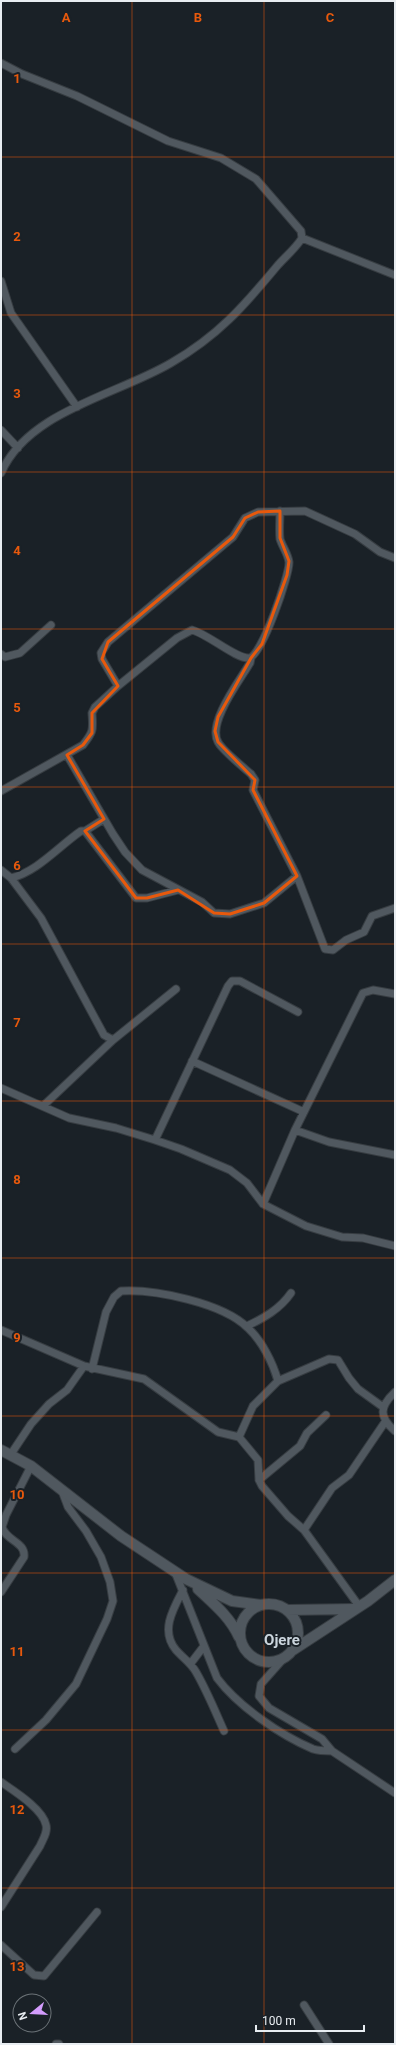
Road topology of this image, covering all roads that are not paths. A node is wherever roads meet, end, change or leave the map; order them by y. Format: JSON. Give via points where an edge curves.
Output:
{"nodes":[{"id":1,"x":1,"y":63,"type":"edge"},
{"id":2,"x":302,"y":238,"type":"junction"},
{"id":3,"x":395,"y":275,"type":"edge"},
{"id":4,"x":1,"y":281,"type":"edge"},
{"id":5,"x":77,"y":407,"type":"junction"},
{"id":6,"x":1,"y":430,"type":"edge"},
{"id":7,"x":18,"y":448,"type":"junction"},
{"id":8,"x":1,"y":473,"type":"edge"},
{"id":9,"x":280,"y":511,"type":"junction"},
{"id":10,"x":395,"y":558,"type":"edge"},
{"id":11,"x":51,"y":625,"type":"dead end"},
{"id":12,"x":1,"y":654,"type":"edge"},
{"id":13,"x":250,"y":658,"type":"junction"},
{"id":14,"x":118,"y":686,"type":"junction"},
{"id":15,"x":67,"y":755,"type":"junction"},
{"id":16,"x":1,"y":791,"type":"edge"},
{"id":17,"x":104,"y":819,"type":"junction"},
{"id":18,"x":85,"y":831,"type":"junction"},
{"id":19,"x":1,"y":870,"type":"edge"},
{"id":20,"x":297,"y":876,"type":"junction"},
{"id":21,"x":11,"y":878,"type":"junction"},
{"id":22,"x":178,"y":890,"type":"junction"},
{"id":23,"x":395,"y":908,"type":"edge"},
{"id":24,"x":176,"y":989,"type":"dead end"},
{"id":25,"x":395,"y":994,"type":"edge"},
{"id":26,"x":298,"y":1012,"type":"dead end"},
{"id":27,"x":113,"y":1040,"type":"junction"},
{"id":28,"x":192,"y":1061,"type":"junction"},
{"id":29,"x":1,"y":1088,"type":"edge"},
{"id":30,"x":43,"y":1106,"type":"junction"},
{"id":31,"x":304,"y":1112,"type":"junction"},
{"id":32,"x":295,"y":1130,"type":"junction"},
{"id":33,"x":155,"y":1140,"type":"junction"},
{"id":34,"x":395,"y":1155,"type":"edge"},
{"id":35,"x":263,"y":1204,"type":"junction"},
{"id":36,"x":395,"y":1246,"type":"edge"},
{"id":37,"x":291,"y":1293,"type":"dead end"},
{"id":38,"x":247,"y":1326,"type":"junction"},
{"id":39,"x":1,"y":1330,"type":"edge"},
{"id":40,"x":84,"y":1366,"type":"junction"},
{"id":41,"x":92,"y":1369,"type":"junction"},
{"id":42,"x":278,"y":1381,"type":"junction"},
{"id":43,"x":395,"y":1392,"type":"edge"},
{"id":44,"x":383,"y":1407,"type":"junction"},
{"id":45,"x":326,"y":1415,"type":"dead end"},
{"id":46,"x":385,"y":1422,"type":"junction"},
{"id":47,"x":395,"y":1431,"type":"edge"},
{"id":48,"x":239,"y":1437,"type":"junction"},
{"id":49,"x":1,"y":1450,"type":"edge"},
{"id":50,"x":11,"y":1454,"type":"junction"},
{"id":51,"x":31,"y":1466,"type":"junction"},
{"id":52,"x":259,"y":1480,"type":"junction"},
{"id":53,"x":61,"y":1489,"type":"junction"},
{"id":54,"x":304,"y":1530,"type":"junction"},
{"id":55,"x":4,"y":1536,"type":"edge"},
{"id":56,"x":175,"y":1572,"type":"junction"},
{"id":57,"x":186,"y":1579,"type":"junction"},
{"id":58,"x":395,"y":1580,"type":"edge"},
{"id":59,"x":183,"y":1590,"type":"junction"},
{"id":60,"x":1,"y":1592,"type":"edge"},
{"id":61,"x":261,"y":1605,"type":"junction"},
{"id":62,"x":357,"y":1607,"type":"junction"},
{"id":63,"x":286,"y":1610,"type":"junction"},
{"id":64,"x":241,"y":1641,"type":"junction"},
{"id":65,"x":204,"y":1646,"type":"junction"},
{"id":66,"x":289,"y":1654,"type":"junction"},
{"id":67,"x":191,"y":1663,"type":"junction"},
{"id":68,"x":224,"y":1731,"type":"dead end"},
{"id":69,"x":16,"y":1749,"type":"dead end"},
{"id":70,"x":332,"y":1751,"type":"junction"},
{"id":71,"x":1,"y":1782,"type":"edge"},
{"id":72,"x":395,"y":1793,"type":"edge"},
{"id":73,"x":1,"y":1907,"type":"edge"},
{"id":74,"x":97,"y":1912,"type":"dead end"},
{"id":75,"x":1,"y":1945,"type":"edge"},
{"id":76,"x":304,"y":2005,"type":"dead end"},
{"id":77,"x":56,"y":2044,"type":"edge"},
{"id":78,"x":59,"y":2044,"type":"edge"},
{"id":79,"x":329,"y":2044,"type":"edge"}],
"edges":[{"from":1,"to":2,"type":"street","via":[[77,96],[168,141],[221,158],[256,179],[301,231]]},
{"from":2,"to":3,"type":"street"},
{"from":2,"to":5,"type":"street","via":[[257,292],[226,324],[198,347],[122,388]]},
{"from":4,"to":5,"type":"street","via":[[11,313]]},
{"from":5,"to":7,"type":"street","via":[[37,429]]},
{"from":6,"to":7,"type":"street"},
{"from":7,"to":8,"type":"street"},
{"from":9,"to":10,"type":"street","via":[[305,511],[355,534],[380,552]]},
{"from":9,"to":13,"type":"street","via":[[280,538],[289,561],[287,575],[262,644]]},
{"from":9,"to":14,"type":"street","via":[[258,512],[245,518],[233,536],[108,642],[101,653],[102,659]]},
{"from":11,"to":12,"type":"street","via":[[20,653],[5,658]]},
{"from":13,"to":14,"type":"street","via":[[192,630],[177,638]]},
{"from":13,"to":20,"type":"street","via":[[250,663],[218,717],[215,732],[218,742],[255,780],[253,790]]},
{"from":14,"to":15,"type":"street","via":[[92,713],[92,733],[83,745]]},
{"from":15,"to":16,"type":"street"},
{"from":15,"to":17,"type":"street"},
{"from":17,"to":18,"type":"street"},
{"from":17,"to":22,"type":"street","via":[[125,852],[142,870]]},
{"from":18,"to":21,"type":"street","via":[[64,843],[22,876]]},
{"from":18,"to":22,"type":"street","via":[[136,898],[147,898]]},
{"from":19,"to":21,"type":"street"},
{"from":20,"to":22,"type":"street","via":[[264,903],[230,914],[214,913],[202,902]]},
{"from":20,"to":23,"type":"street","via":[[325,949],[328,950],[333,950],[346,940],[364,932],[375,914]]},
{"from":21,"to":27,"type":"street","via":[[41,918],[104,1035]]},
{"from":24,"to":27,"type":"street"},
{"from":25,"to":31,"type":"street","via":[[373,990],[363,994]]},
{"from":26,"to":28,"type":"street","via":[[240,981],[232,981]]},
{"from":27,"to":30,"type":"street"},
{"from":28,"to":31,"type":"street"},
{"from":28,"to":33,"type":"street"},
{"from":29,"to":30,"type":"street"},
{"from":30,"to":33,"type":"street","via":[[70,1118]]},
{"from":31,"to":32,"type":"street"},
{"from":32,"to":34,"type":"street","via":[[329,1142]]},
{"from":32,"to":35,"type":"street"},
{"from":33,"to":35,"type":"street","via":[[230,1170],[247,1183]]},
{"from":35,"to":36,"type":"street","via":[[323,1232]]},
{"from":37,"to":38,"type":"street","via":[[276,1309]]},
{"from":38,"to":41,"type":"street","via":[[211,1306],[187,1299],[121,1291],[114,1296],[106,1312]]},
{"from":38,"to":42,"type":"street","via":[[268,1356]]},
{"from":39,"to":40,"type":"street"},
{"from":40,"to":41,"type":"street"},
{"from":40,"to":50,"type":"street","via":[[67,1390],[35,1419]]},
{"from":41,"to":48,"type":"street","via":[[144,1379],[218,1432]]},
{"from":42,"to":44,"type":"street","via":[[335,1358],[342,1364],[358,1389]]},
{"from":42,"to":48,"type":"street","via":[[253,1406]]},
{"from":43,"to":44,"type":"street"},
{"from":44,"to":46,"type":"street"},
{"from":45,"to":52,"type":"street","via":[[307,1434],[300,1446]]},
{"from":46,"to":47,"type":"street"},
{"from":46,"to":54,"type":"street","via":[[349,1475],[332,1488]]},
{"from":48,"to":52,"type":"street","via":[[258,1460]]},
{"from":49,"to":50,"type":"main road"},
{"from":50,"to":51,"type":"main road"},
{"from":51,"to":53,"type":"main road"},
{"from":51,"to":55,"type":"street","via":[[6,1516],[2,1527]]},
{"from":52,"to":54,"type":"street","via":[[272,1499]]},
{"from":53,"to":56,"type":"main road","via":[[121,1536]]},
{"from":53,"to":69,"type":"street","via":[[68,1507],[86,1531],[101,1558],[110,1582],[113,1601],[76,1684],[46,1720]]},
{"from":54,"to":62,"type":"street"},
{"from":55,"to":60,"type":"street","via":[[25,1551],[24,1557]]},
{"from":56,"to":57,"type":"main road"},
{"from":56,"to":59,"type":"street"},
{"from":57,"to":61,"type":"main road","via":[[232,1600]]},
{"from":57,"to":64,"type":"main road","via":[[219,1608],[234,1626]]},
{"from":58,"to":62,"type":"main road"},
{"from":59,"to":65,"type":"street"},
{"from":59,"to":67,"type":"street","via":[[171,1612],[168,1621],[169,1631],[176,1649]]},
{"from":61,"to":63,"type":"main road","via":[[279,1605]]},
{"from":61,"to":64,"type":"main road","via":[[252,1609],[241,1623]]},
{"from":62,"to":63,"type":"main road"},
{"from":62,"to":66,"type":"main road"},
{"from":63,"to":66,"type":"main road","via":[[293,1616],[298,1634]]},
{"from":64,"to":66,"type":"main road","via":[[248,1653],[259,1660],[268,1662]]},
{"from":65,"to":67,"type":"street"},
{"from":65,"to":70,"type":"street","via":[[217,1678],[226,1691],[240,1703],[315,1750]]},
{"from":66,"to":70,"type":"street","via":[[261,1684],[259,1696],[269,1708],[322,1739]]},
{"from":67,"to":68,"type":"street"},
{"from":70,"to":72,"type":"street"},
{"from":71,"to":73,"type":"street","via":[[32,1805],[47,1826],[46,1835],[40,1846]]},
{"from":74,"to":75,"type":"street","via":[[44,1976],[34,1975]]},
{"from":76,"to":79,"type":"street"},
{"from":77,"to":78,"type":"street"}]}
